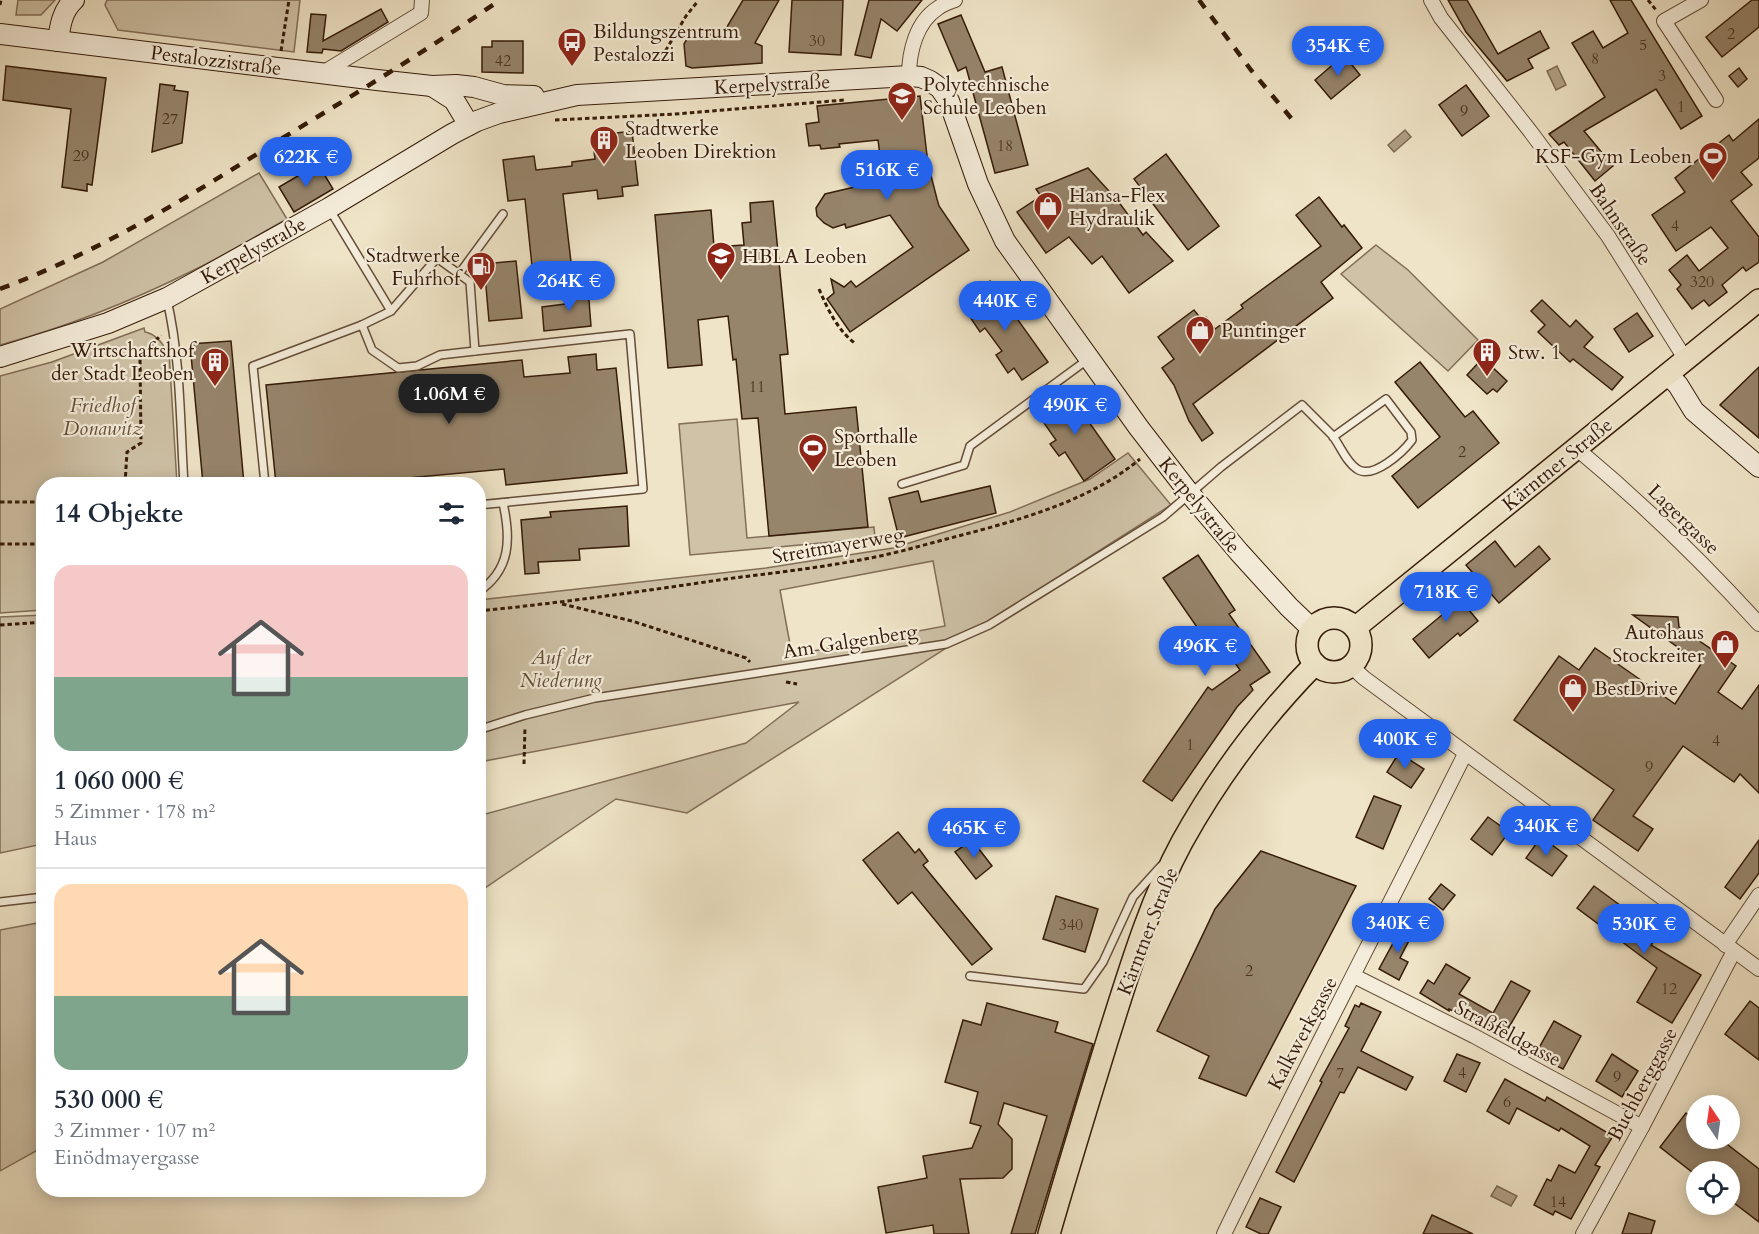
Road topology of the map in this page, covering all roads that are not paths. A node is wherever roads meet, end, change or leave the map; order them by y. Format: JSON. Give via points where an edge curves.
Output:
{"nodes":[{"id":1,"x":74,"y":0,"type":"edge"},
{"id":2,"x":422,"y":0,"type":"edge"},
{"id":3,"x":955,"y":0,"type":"edge"},
{"id":4,"x":1431,"y":0,"type":"edge"},
{"id":5,"x":1701,"y":0,"type":"edge"},
{"id":6,"x":0,"y":34,"type":"edge"},
{"id":7,"x":58,"y":41,"type":"junction"},
{"id":8,"x":321,"y":74,"type":"junction"},
{"id":9,"x":909,"y":76,"type":"junction"},
{"id":10,"x":432,"y":86,"type":"junction"},
{"id":11,"x":474,"y":87,"type":"junction"},
{"id":12,"x":567,"y":96,"type":"junction"},
{"id":13,"x":1716,"y":100,"type":"dead end"},
{"id":14,"x":477,"y":122,"type":"junction"},
{"id":15,"x":329,"y":208,"type":"junction"},
{"id":16,"x":503,"y":214,"type":"dead end"},
{"id":17,"x":459,"y":274,"type":"junction"},
{"id":18,"x":167,"y":298,"type":"junction"},
{"id":19,"x":1759,"y":300,"type":"edge"},
{"id":20,"x":391,"y":311,"type":"junction"},
{"id":21,"x":362,"y":325,"type":"junction"},
{"id":22,"x":475,"y":351,"type":"junction"},
{"id":23,"x":0,"y":357,"type":"edge"},
{"id":24,"x":1089,"y":358,"type":"junction"},
{"id":25,"x":1686,"y":360,"type":"junction"},
{"id":26,"x":1668,"y":375,"type":"junction"},
{"id":27,"x":1333,"y":437,"type":"junction"},
{"id":28,"x":1576,"y":448,"type":"junction"},
{"id":29,"x":1759,"y":467,"type":"edge"},
{"id":30,"x":184,"y":477,"type":"edge"},
{"id":31,"x":264,"y":477,"type":"edge"},
{"id":32,"x":902,"y":484,"type":"dead end"},
{"id":33,"x":1190,"y":494,"type":"junction"},
{"id":34,"x":503,"y":503,"type":"junction"},
{"id":35,"x":486,"y":504,"type":"edge"},
{"id":36,"x":486,"y":586,"type":"edge"},
{"id":37,"x":1759,"y":624,"type":"edge"},
{"id":38,"x":1355,"y":628,"type":"junction"},
{"id":39,"x":1312,"y":629,"type":"junction"},
{"id":40,"x":1316,"y":664,"type":"junction"},
{"id":41,"x":1351,"y":666,"type":"junction"},
{"id":42,"x":486,"y":727,"type":"edge"},
{"id":43,"x":1465,"y":754,"type":"junction"},
{"id":44,"x":1181,"y":844,"type":"junction"},
{"id":45,"x":1759,"y":895,"type":"edge"},
{"id":46,"x":36,"y":898,"type":"edge"},
{"id":47,"x":0,"y":902,"type":"edge"},
{"id":48,"x":1730,"y":948,"type":"junction"},
{"id":49,"x":1759,"y":969,"type":"edge"},
{"id":50,"x":970,"y":976,"type":"dead end"},
{"id":51,"x":1354,"y":976,"type":"junction"},
{"id":52,"x":1642,"y":1127,"type":"junction"},
{"id":53,"x":1049,"y":1234,"type":"edge"},
{"id":54,"x":1224,"y":1234,"type":"edge"},
{"id":55,"x":1583,"y":1234,"type":"edge"}],
"edges":[{"from":1,"to":7,"type":"main road","via":[[67,6]]},
{"from":2,"to":8,"type":"street","via":[[421,13]]},
{"from":3,"to":9,"type":"street","via":[[937,8],[923,23],[909,61]]},
{"from":4,"to":25,"type":"street","name":"Bahnstraße","via":[[1608,236]]},
{"from":5,"to":13,"type":"street","via":[[1664,21]]},
{"from":6,"to":7,"type":"main road","name":"Pestalozzistraße"},
{"from":7,"to":8,"type":"main road","name":"Pestalozzistraße"},
{"from":8,"to":10,"type":"main road","name":"Pestalozzistraße"},
{"from":9,"to":12,"type":"main road","name":"Kerpelystraße"},
{"from":9,"to":24,"type":"main road","name":"Kerpelystraße","via":[[930,81],[949,102],[978,184],[1005,241]]},
{"from":10,"to":11,"type":"main road","name":"Pestalozzistraße"},
{"from":10,"to":14,"type":"main road","name":"Pestalozzistraße"},
{"from":11,"to":12,"type":"main road","name":"Pestalozzistraße","via":[[503,95]]},
{"from":11,"to":14,"type":"main road","via":[[483,106]]},
{"from":12,"to":14,"type":"main road","name":"Kerpelystraße"},
{"from":14,"to":15,"type":"main road","name":"Kerpelystraße"},
{"from":15,"to":18,"type":"main road","name":"Kerpelystraße"},
{"from":15,"to":20,"type":"lane"},
{"from":16,"to":17,"type":"lane"},
{"from":17,"to":20,"type":"lane","via":[[437,258]]},
{"from":17,"to":22,"type":"lane","via":[[470,282]]},
{"from":18,"to":23,"type":"main road","name":"Kerpelystraße","via":[[108,323]]},
{"from":18,"to":30,"type":"lane","via":[[178,369]]},
{"from":19,"to":25,"type":"main road","name":"Kärntner Straße"},
{"from":20,"to":21,"type":"lane"},
{"from":21,"to":22,"type":"lane","via":[[372,350],[398,368],[417,366],[440,355]]},
{"from":21,"to":31,"type":"lane","via":[[254,366]]},
{"from":22,"to":34,"type":"lane","via":[[630,334],[643,489]]},
{"from":24,"to":32,"type":"lane","via":[[970,446],[964,465]]},
{"from":24,"to":33,"type":"main road","name":"Kerpelystraße"},
{"from":25,"to":26,"type":"main road","name":"Kärntner Straße"},
{"from":26,"to":28,"type":"main road","name":"Kärntner Straße"},
{"from":26,"to":29,"type":"main road","via":[[1694,411]]},
{"from":27,"to":27,"type":"lane","via":[[1386,399],[1411,432],[1412,440],[1391,460],[1364,472],[1357,469]]},
{"from":27,"to":33,"type":"lane","name":"Am Galgenberg","via":[[1302,405]]},
{"from":28,"to":37,"type":"street","name":"Lagergasse","via":[[1647,508]]},
{"from":28,"to":38,"type":"main road","name":"Kärntner Straße"},
{"from":33,"to":39,"type":"main road","name":"Kerpelystraße"},
{"from":33,"to":42,"type":"lane","name":"Am Galgenberg","via":[[1164,517],[989,625],[946,644],[596,698]]},
{"from":34,"to":35,"type":"lane"},
{"from":34,"to":36,"type":"lane","via":[[508,530],[502,566]]},
{"from":38,"to":39,"type":"main road","via":[[1348,621],[1328,618]]},
{"from":38,"to":41,"type":"main road","via":[[1361,648]]},
{"from":39,"to":40,"type":"main road","via":[[1307,643]]},
{"from":40,"to":41,"type":"main road","via":[[1333,671]]},
{"from":40,"to":44,"type":"main road","name":"Kärntner Straße","via":[[1235,759]]},
{"from":41,"to":43,"type":"street"},
{"from":43,"to":48,"type":"street"},
{"from":43,"to":51,"type":"street","name":"Kalkwerkgasse"},
{"from":44,"to":50,"type":"lane","via":[[1133,897],[1103,962],[1084,989]]},
{"from":44,"to":53,"type":"main road","name":"Kärntner Straße","via":[[1150,913],[1121,996]]},
{"from":45,"to":48,"type":"street","name":"Buchberggasse"},
{"from":46,"to":47,"type":"lane"},
{"from":48,"to":49,"type":"street"},
{"from":48,"to":52,"type":"street","name":"Buchberggasse"},
{"from":51,"to":52,"type":"street","name":"Straßfeldgasse"},
{"from":51,"to":54,"type":"street","name":"Kalkwerkgasse","via":[[1298,1080]]},
{"from":52,"to":55,"type":"street","name":"Buchberggasse"}]}
